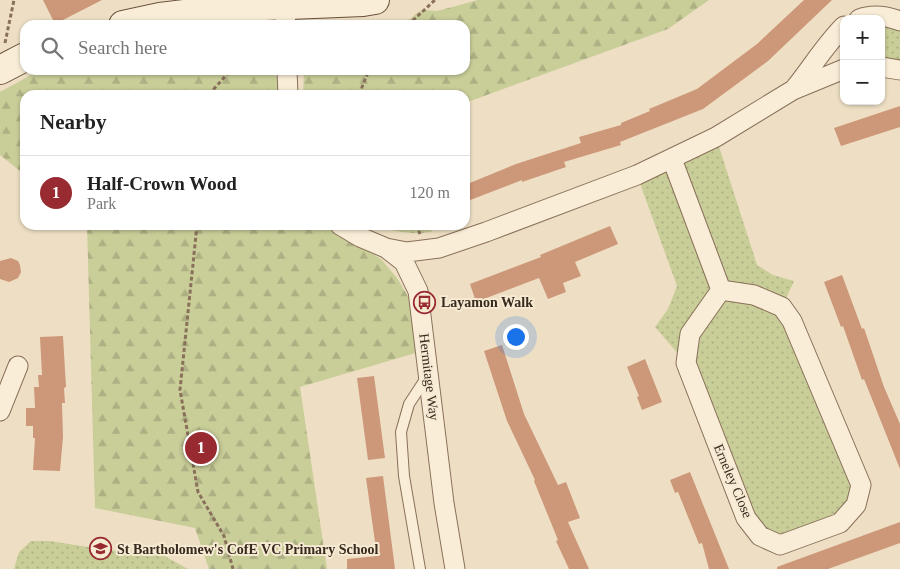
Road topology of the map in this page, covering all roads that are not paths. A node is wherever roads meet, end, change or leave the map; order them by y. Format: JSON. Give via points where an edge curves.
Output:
{"nodes":[{"id":1,"x":368,"y":1,"type":"edge"},
{"id":2,"x":286,"y":15,"type":"edge"},
{"id":3,"x":885,"y":17,"type":"edge"},
{"id":4,"x":149,"y":20,"type":"edge"},
{"id":5,"x":900,"y":21,"type":"edge"},
{"id":6,"x":840,"y":30,"type":"edge"},
{"id":7,"x":885,"y":68,"type":"edge"},
{"id":8,"x":900,"y":70,"type":"edge"},
{"id":9,"x":840,"y":71,"type":"edge"},
{"id":10,"x":287,"y":75,"type":"edge"},
{"id":11,"x":288,"y":90,"type":"edge"},
{"id":12,"x":793,"y":90,"type":"junction"},
{"id":13,"x":672,"y":159,"type":"junction"},
{"id":14,"x":348,"y":230,"type":"edge"},
{"id":15,"x":386,"y":248,"type":"junction"},
{"id":16,"x":721,"y":290,"type":"junction"},
{"id":17,"x":18,"y":366,"type":"dead end"},
{"id":18,"x":428,"y":374,"type":"junction"},
{"id":19,"x":0,"y":411,"type":"edge"},
{"id":20,"x":420,"y":569,"type":"edge"},
{"id":21,"x":455,"y":569,"type":"edge"}],
"edges":[{"from":1,"to":2,"type":"main road"},
{"from":2,"to":4,"type":"main road","via":[[240,7]]},
{"from":3,"to":5,"type":"street"},
{"from":6,"to":12,"type":"street","via":[[828,41]]},
{"from":7,"to":8,"type":"street"},
{"from":9,"to":12,"type":"street"},
{"from":10,"to":11,"type":"street"},
{"from":12,"to":13,"type":"street","via":[[716,138]]},
{"from":13,"to":15,"type":"street","via":[[522,219],[439,248],[408,252]]},
{"from":13,"to":16,"type":"street"},
{"from":14,"to":15,"type":"street","name":"Hermitage Way"},
{"from":15,"to":18,"type":"street","name":"Hermitage Way","via":[[404,262],[418,291]]},
{"from":16,"to":16,"type":"street","name":"Erneley Close","via":[[754,295],[782,307],[792,321],[861,485],[856,505],[840,523],[780,545],[760,536],[746,518],[686,363],[690,334]]},
{"from":17,"to":19,"type":"street"},
{"from":18,"to":20,"type":"lane","via":[[409,404],[401,432],[404,476]]},
{"from":18,"to":21,"type":"street","name":"Hermitage Way"}]}
